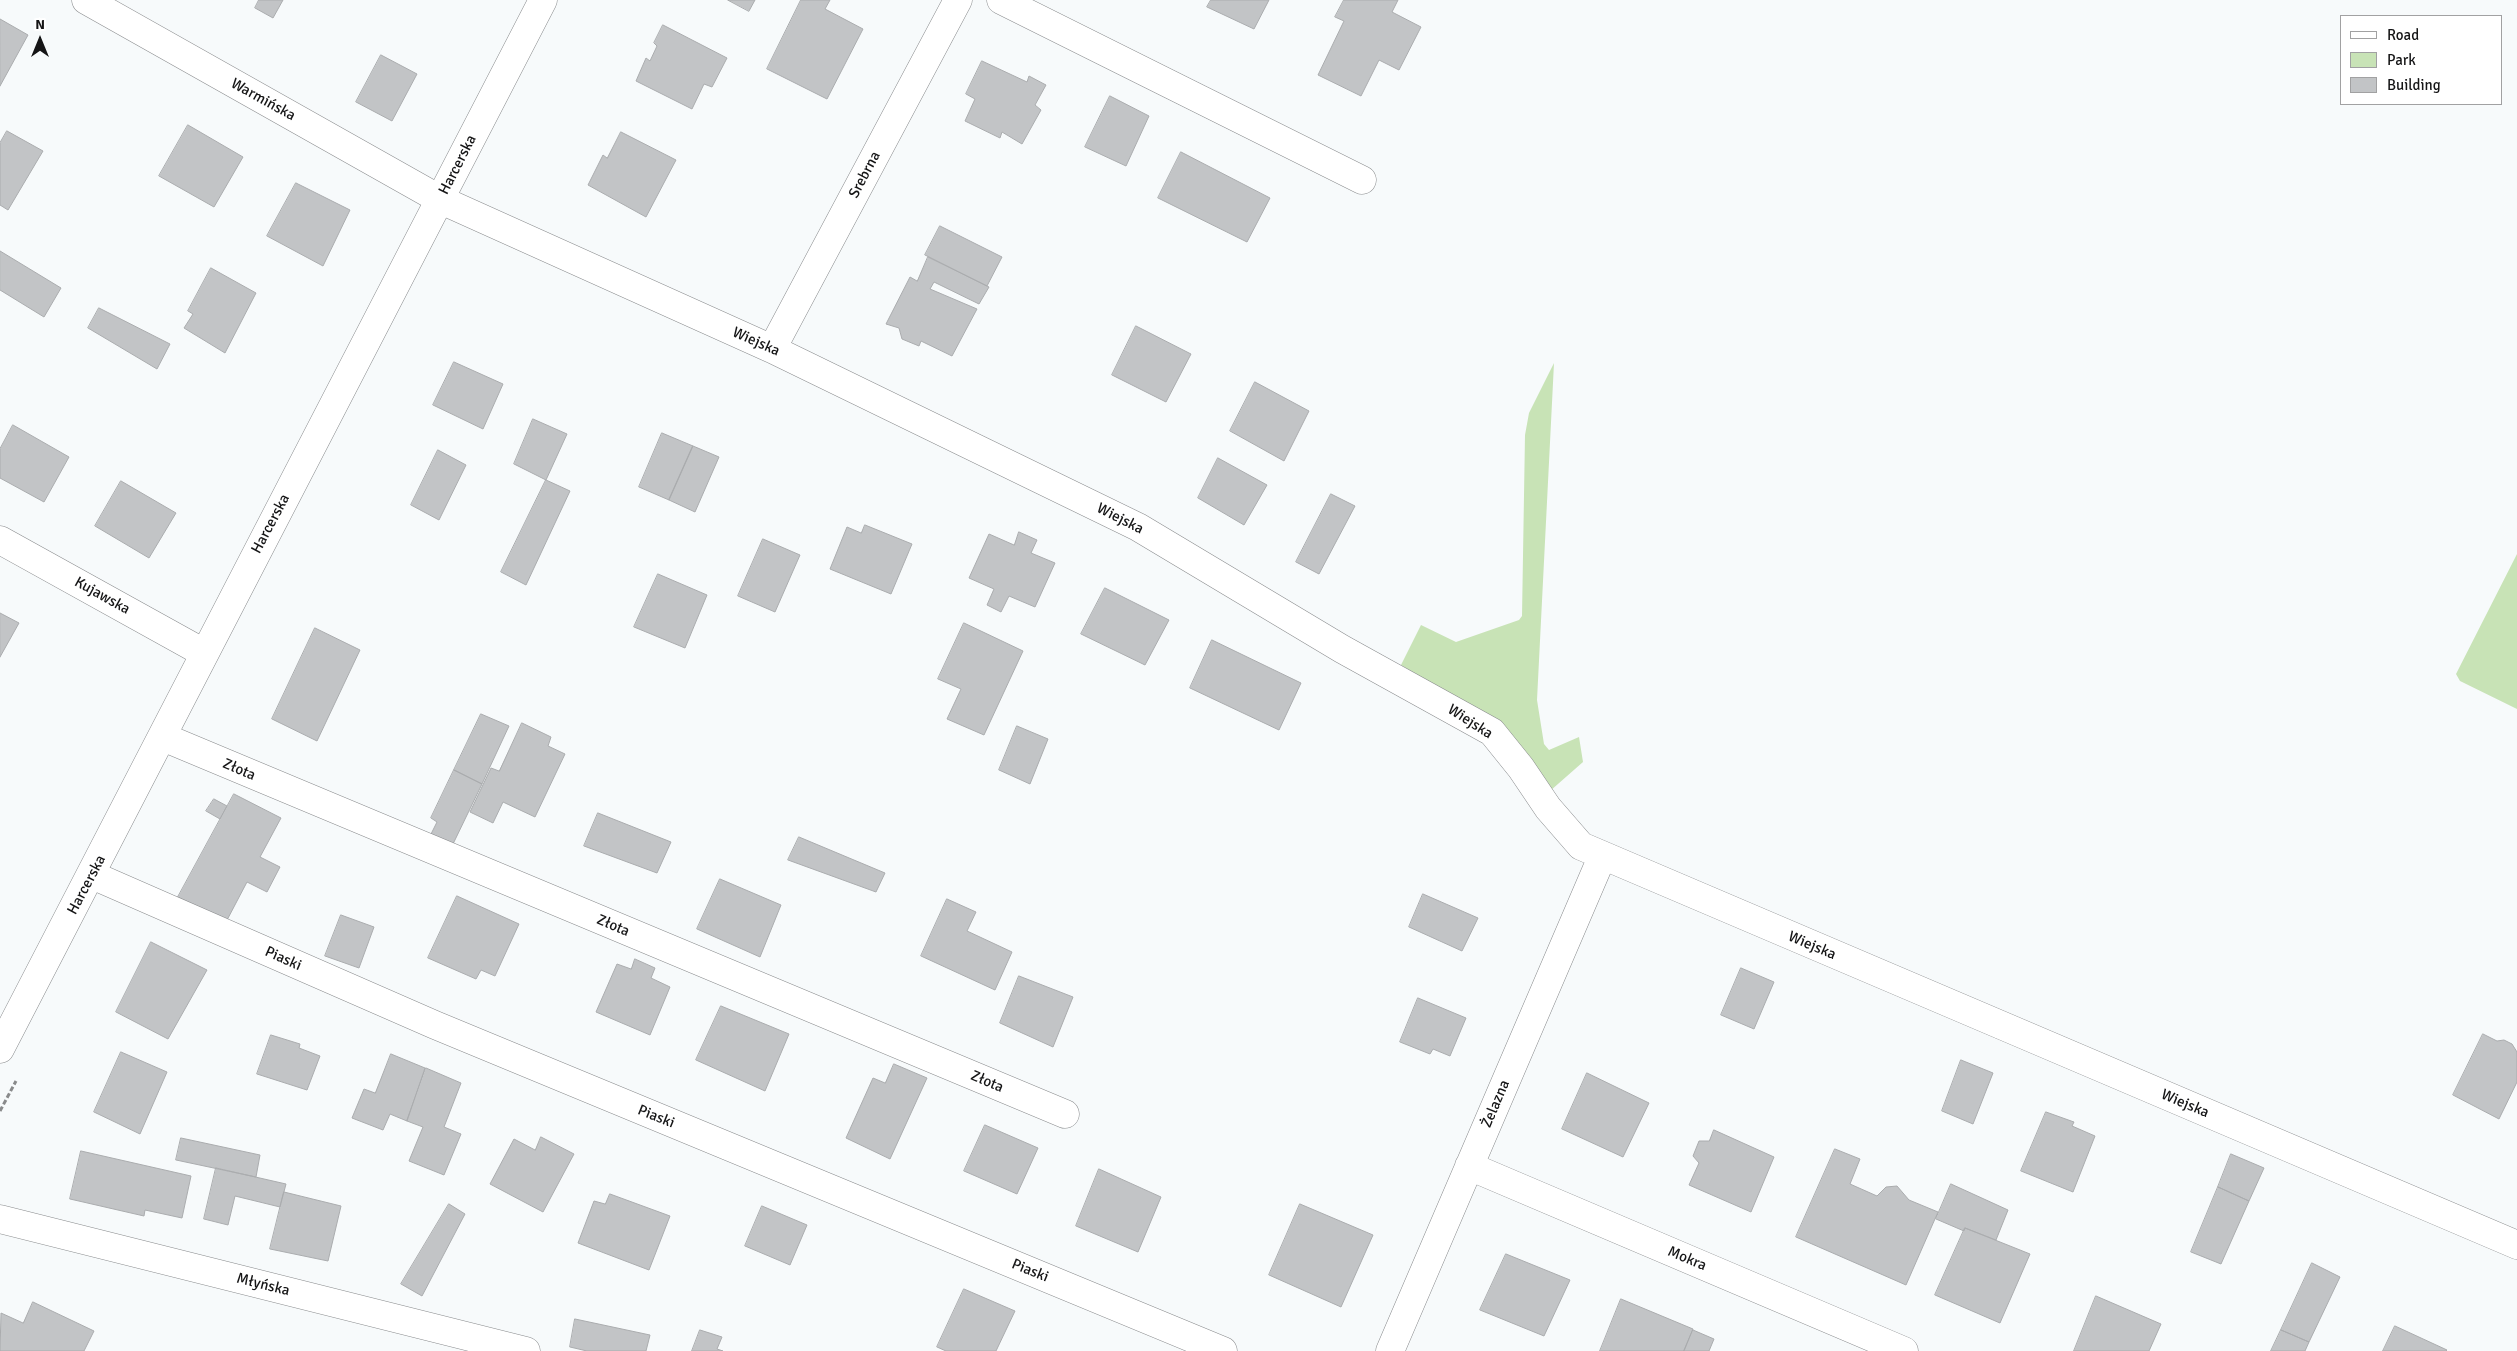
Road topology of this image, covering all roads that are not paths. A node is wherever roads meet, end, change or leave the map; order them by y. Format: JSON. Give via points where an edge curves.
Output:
{"nodes":[{"id":1,"x":86,"y":0,"type":"edge"},
{"id":2,"x":543,"y":0,"type":"edge"},
{"id":3,"x":958,"y":0,"type":"edge"},
{"id":4,"x":1001,"y":0,"type":"edge"},
{"id":5,"x":1362,"y":180,"type":"dead end"},
{"id":6,"x":441,"y":200,"type":"junction"},
{"id":7,"x":772,"y":349,"type":"junction"},
{"id":8,"x":0,"y":540,"type":"edge"},
{"id":9,"x":204,"y":653,"type":"junction"},
{"id":10,"x":163,"y":737,"type":"junction"},
{"id":11,"x":1602,"y":857,"type":"junction"},
{"id":12,"x":92,"y":875,"type":"junction"},
{"id":13,"x":0,"y":1049,"type":"edge"},
{"id":14,"x":1064,"y":1114,"type":"dead end"},
{"id":15,"x":1469,"y":1166,"type":"junction"},
{"id":16,"x":0,"y":1219,"type":"edge"},
{"id":17,"x":2517,"y":1245,"type":"edge"},
{"id":18,"x":1188,"y":1344,"type":"edge"},
{"id":19,"x":526,"y":1351,"type":"edge"},
{"id":20,"x":1223,"y":1351,"type":"edge"},
{"id":21,"x":1390,"y":1351,"type":"edge"},
{"id":22,"x":1904,"y":1351,"type":"edge"}],
"edges":[{"from":1,"to":6,"type":"street","name":"Warmińska"},
{"from":2,"to":6,"type":"street","name":"Harcerska"},
{"from":3,"to":7,"type":"street","name":"Srebrna"},
{"from":4,"to":5,"type":"street"},
{"from":6,"to":7,"type":"street","name":"Wiejska"},
{"from":6,"to":9,"type":"street","name":"Harcerska"},
{"from":7,"to":11,"type":"street","name":"Wiejska","via":[[1138,527],[1342,649],[1492,732],[1567,832],[1581,846]]},
{"from":8,"to":9,"type":"street","name":"Kujawska"},
{"from":9,"to":10,"type":"street","name":"Harcerska"},
{"from":10,"to":12,"type":"street","name":"Harcerska"},
{"from":10,"to":14,"type":"street","name":"Złota"},
{"from":11,"to":15,"type":"street","name":"Żelazna"},
{"from":11,"to":17,"type":"street","name":"Wiejska"},
{"from":12,"to":13,"type":"street","name":"Harcerska"},
{"from":12,"to":18,"type":"street","name":"Piaski","via":[[435,1025]]},
{"from":15,"to":21,"type":"street","name":"Żelazna"},
{"from":15,"to":22,"type":"street","name":"Mokra"},
{"from":16,"to":19,"type":"street","name":"Młyńska"},
{"from":18,"to":20,"type":"street","name":"Piaski"}]}
